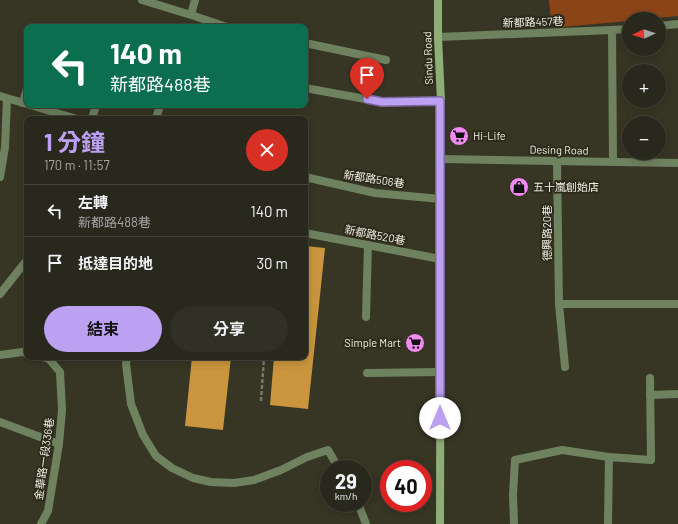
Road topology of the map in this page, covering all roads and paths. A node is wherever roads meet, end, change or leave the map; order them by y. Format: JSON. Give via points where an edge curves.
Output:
{"nodes":[{"id":1,"x":142,"y":0,"type":"edge"},
{"id":2,"x":195,"y":0,"type":"edge"},
{"id":3,"x":438,"y":0,"type":"edge"},
{"id":4,"x":191,"y":15,"type":"junction"},
{"id":5,"x":219,"y":24,"type":"edge"},
{"id":6,"x":678,"y":24,"type":"edge"},
{"id":7,"x":666,"y":25,"type":"edge"},
{"id":8,"x":622,"y":29,"type":"edge"},
{"id":9,"x":612,"y":30,"type":"junction"},
{"id":10,"x":438,"y":37,"type":"junction"},
{"id":11,"x":308,"y":44,"type":"edge"},
{"id":12,"x":386,"y":60,"type":"dead end"},
{"id":13,"x":308,"y":89,"type":"edge"},
{"id":14,"x":3,"y":98,"type":"edge"},
{"id":15,"x":440,"y":101,"type":"junction"},
{"id":16,"x":24,"y":103,"type":"edge"},
{"id":17,"x":40,"y":108,"type":"edge"},
{"id":18,"x":67,"y":116,"type":"edge"},
{"id":19,"x":440,"y":159,"type":"junction"},
{"id":20,"x":557,"y":161,"type":"junction"},
{"id":21,"x":613,"y":162,"type":"junction"},
{"id":22,"x":678,"y":163,"type":"edge"},
{"id":23,"x":0,"y":177,"type":"edge"},
{"id":24,"x":308,"y":178,"type":"edge"},
{"id":25,"x":440,"y":199,"type":"junction"},
{"id":26,"x":308,"y":234,"type":"edge"},
{"id":27,"x":368,"y":245,"type":"junction"},
{"id":28,"x":440,"y":258,"type":"junction"},
{"id":29,"x":24,"y":264,"type":"edge"},
{"id":30,"x":0,"y":294,"type":"edge"},
{"id":31,"x":558,"y":304,"type":"junction"},
{"id":32,"x":678,"y":304,"type":"edge"},
{"id":33,"x":366,"y":317,"type":"dead end"},
{"id":34,"x":24,"y":352,"type":"edge"},
{"id":35,"x":0,"y":355,"type":"edge"},
{"id":36,"x":50,"y":360,"type":"edge"},
{"id":37,"x":127,"y":360,"type":"edge"},
{"id":38,"x":264,"y":360,"type":"edge"},
{"id":39,"x":565,"y":367,"type":"dead end"},
{"id":40,"x":441,"y":372,"type":"junction"},
{"id":41,"x":367,"y":373,"type":"dead end"},
{"id":42,"x":650,"y":378,"type":"dead end"},
{"id":43,"x":678,"y":394,"type":"edge"},
{"id":44,"x":650,"y":395,"type":"junction"},
{"id":45,"x":261,"y":401,"type":"dead end"},
{"id":46,"x":0,"y":422,"type":"edge"},
{"id":47,"x":59,"y":444,"type":"junction"},
{"id":48,"x":609,"y":457,"type":"junction"},
{"id":49,"x":334,"y":460,"type":"edge"},
{"id":50,"x":361,"y":512,"type":"edge"},
{"id":51,"x":41,"y":524,"type":"edge"},
{"id":52,"x":366,"y":524,"type":"edge"},
{"id":53,"x":440,"y":524,"type":"edge"},
{"id":54,"x":514,"y":524,"type":"edge"},
{"id":55,"x":608,"y":524,"type":"edge"}],
"edges":[{"from":1,"to":4,"type":"street"},
{"from":2,"to":4,"type":"street"},
{"from":3,"to":10,"type":"street","name":"Sindu Road"},
{"from":4,"to":5,"type":"street"},
{"from":6,"to":7,"type":"street"},
{"from":8,"to":9,"type":"street","name":"新都路457巷"},
{"from":9,"to":10,"type":"street","name":"新都路457巷"},
{"from":9,"to":21,"type":"street"},
{"from":10,"to":15,"type":"street","name":"Sindu Road"},
{"from":11,"to":12,"type":"street"},
{"from":13,"to":15,"type":"street","via":[[382,102]]},
{"from":14,"to":16,"type":"street"},
{"from":14,"to":23,"type":"street","via":[[4,148]]},
{"from":15,"to":19,"type":"street","name":"Sindu Road"},
{"from":17,"to":18,"type":"street"},
{"from":19,"to":20,"type":"street","name":"Desing Road"},
{"from":19,"to":25,"type":"street","name":"Sindu Road"},
{"from":20,"to":21,"type":"street","name":"Desing Road"},
{"from":20,"to":31,"type":"street","name":"德興路20巷"},
{"from":21,"to":22,"type":"street","name":"Desing Road"},
{"from":24,"to":25,"type":"street","name":"新都路506巷","via":[[375,193]]},
{"from":25,"to":28,"type":"street","name":"Sindu Road"},
{"from":26,"to":27,"type":"street","name":"新都路520巷"},
{"from":27,"to":28,"type":"street","name":"新都路520巷"},
{"from":27,"to":33,"type":"street"},
{"from":28,"to":40,"type":"street","name":"Sindu Road"},
{"from":29,"to":30,"type":"street"},
{"from":31,"to":32,"type":"street"},
{"from":31,"to":39,"type":"street","name":"德興路20巷"},
{"from":34,"to":35,"type":"street"},
{"from":36,"to":47,"type":"street","name":"金華路一段336巷","via":[[60,372],[62,410]]},
{"from":37,"to":49,"type":"street","via":[[131,404],[143,435],[156,456],[172,468],[193,478],[234,483],[254,480],[328,450]]},
{"from":38,"to":45,"type":"path"},
{"from":40,"to":41,"type":"street"},
{"from":40,"to":53,"type":"street","name":"Sindu Road"},
{"from":42,"to":44,"type":"street"},
{"from":43,"to":44,"type":"street"},
{"from":44,"to":48,"type":"street","via":[[651,460]]},
{"from":46,"to":47,"type":"street"},
{"from":47,"to":51,"type":"street","name":"金華路一段336巷","via":[[48,511]]},
{"from":48,"to":54,"type":"street","via":[[562,450],[516,460]]},
{"from":48,"to":55,"type":"street"},
{"from":50,"to":52,"type":"street"}]}
